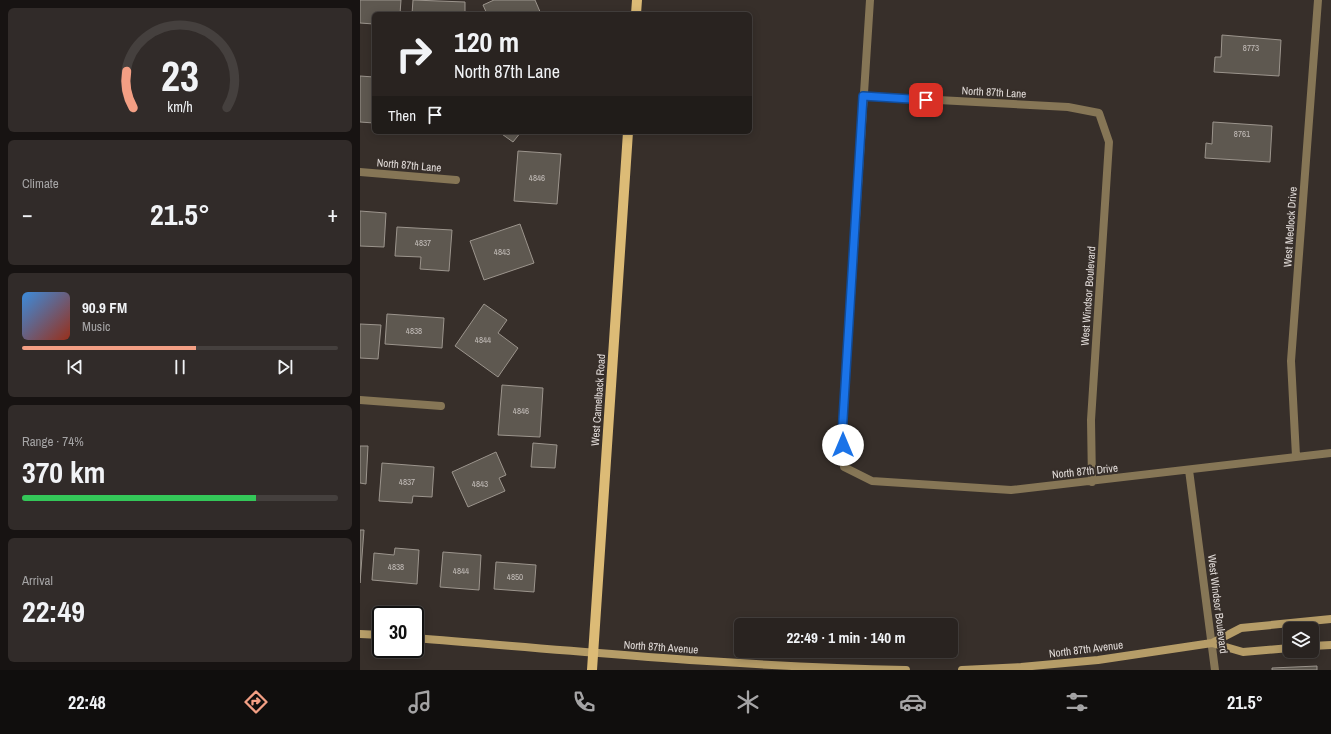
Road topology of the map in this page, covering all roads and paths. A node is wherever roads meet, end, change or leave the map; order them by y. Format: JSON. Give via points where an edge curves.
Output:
{"nodes":[{"id":1,"x":637,"y":0,"type":"edge"},
{"id":2,"x":870,"y":0,"type":"edge"},
{"id":3,"x":1318,"y":0,"type":"edge"},
{"id":4,"x":636,"y":12,"type":"edge"},
{"id":5,"x":863,"y":96,"type":"junction"},
{"id":6,"x":1099,"y":113,"type":"joint"},
{"id":7,"x":628,"y":134,"type":"edge"},
{"id":8,"x":360,"y":172,"type":"edge"},
{"id":9,"x":456,"y":180,"type":"dead end"},
{"id":10,"x":360,"y":400,"type":"edge"},
{"id":11,"x":441,"y":406,"type":"dead end"},
{"id":12,"x":1331,"y":453,"type":"edge"},
{"id":13,"x":1296,"y":456,"type":"junction"},
{"id":14,"x":1190,"y":470,"type":"junction"},
{"id":15,"x":1092,"y":482,"type":"junction"},
{"id":16,"x":1331,"y":619,"type":"edge"},
{"id":17,"x":360,"y":634,"type":"edge"},
{"id":18,"x":372,"y":635,"type":"edge"},
{"id":19,"x":424,"y":639,"type":"edge"},
{"id":20,"x":1212,"y":643,"type":"junction"},
{"id":21,"x":1331,"y":645,"type":"edge"},
{"id":22,"x":1319,"y":646,"type":"edge"},
{"id":23,"x":1283,"y":649,"type":"edge"},
{"id":24,"x":593,"y":653,"type":"junction"},
{"id":25,"x":592,"y":670,"type":"edge"},
{"id":26,"x":906,"y":670,"type":"edge"},
{"id":27,"x":962,"y":670,"type":"edge"},
{"id":28,"x":1215,"y":670,"type":"edge"}],
"edges":[{"from":1,"to":4,"type":"main road"},
{"from":2,"to":5,"type":"street"},
{"from":3,"to":13,"type":"street","name":"West Medlock Drive","via":[[1291,361]]},
{"from":5,"to":6,"type":"street","name":"North 87th Lane","via":[[1068,107]]},
{"from":5,"to":15,"type":"street","name":"North 87th Drive","via":[[843,427],[844,467],[872,481],[1011,490]]},
{"from":6,"to":15,"type":"street","name":"West Windsor Boulevard","via":[[1109,142],[1091,420]]},
{"from":7,"to":24,"type":"main road","name":"West Camelback Road"},
{"from":8,"to":9,"type":"street","name":"North 87th Lane"},
{"from":10,"to":11,"type":"street"},
{"from":12,"to":13,"type":"street","name":"North 87th Drive"},
{"from":13,"to":14,"type":"street","name":"North 87th Drive"},
{"from":14,"to":15,"type":"street","name":"North 87th Drive"},
{"from":14,"to":20,"type":"street","name":"West Windsor Boulevard"},
{"from":16,"to":20,"type":"street","name":"North 87th Avenue","via":[[1241,628]]},
{"from":17,"to":18,"type":"street"},
{"from":19,"to":24,"type":"street","name":"North 87th Avenue"},
{"from":20,"to":23,"type":"street","name":"North 87th Avenue","via":[[1243,652]]},
{"from":20,"to":27,"type":"street","name":"North 87th Avenue","via":[[1098,660]]},
{"from":20,"to":28,"type":"street","name":"West Windsor Boulevard"},
{"from":21,"to":22,"type":"street"},
{"from":24,"to":25,"type":"main road","name":"West Camelback Road"},
{"from":24,"to":26,"type":"street","name":"North 87th Avenue"}]}
